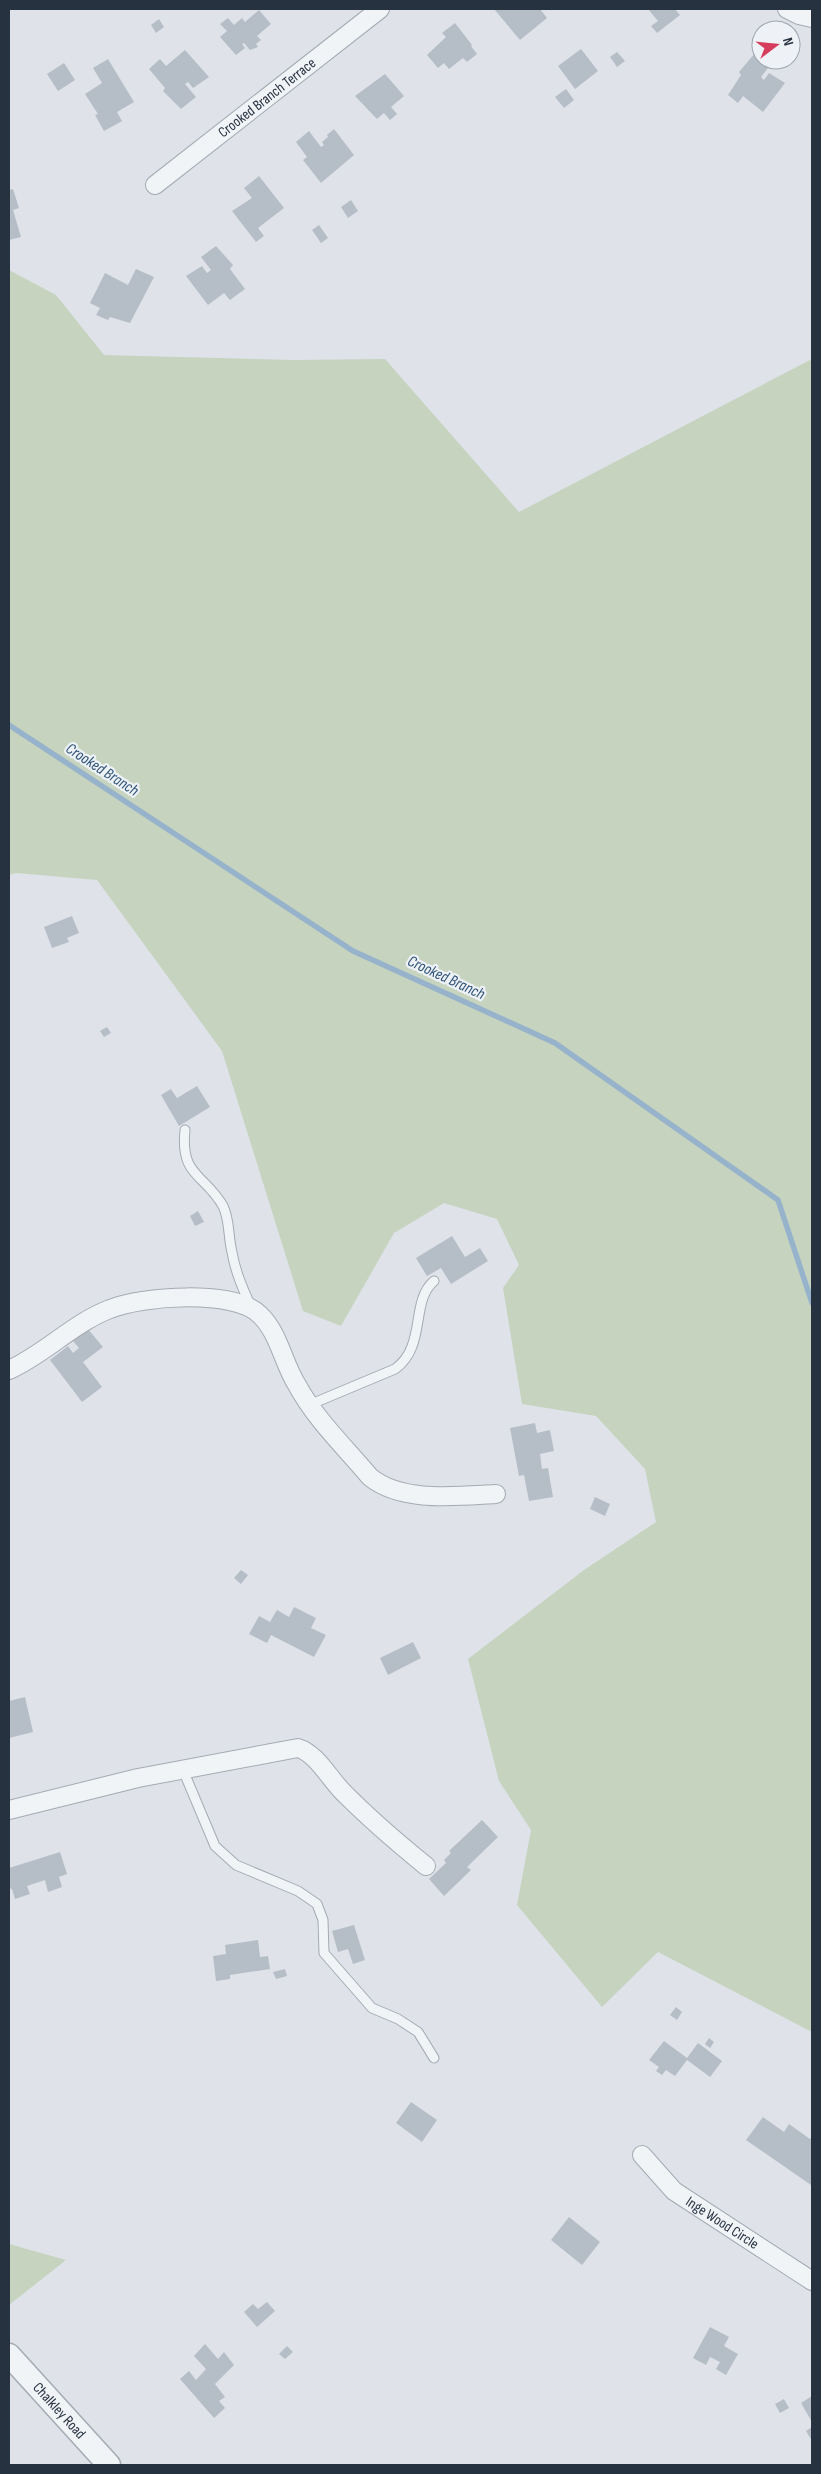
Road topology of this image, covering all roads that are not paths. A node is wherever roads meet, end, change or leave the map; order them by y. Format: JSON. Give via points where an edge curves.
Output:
{"nodes":[{"id":1,"x":380,"y":9,"type":"edge"},
{"id":2,"x":787,"y":9,"type":"edge"},
{"id":3,"x":812,"y":18,"type":"edge"},
{"id":4,"x":155,"y":185,"type":"dead end"},
{"id":5,"x":185,"y":1130,"type":"dead end"},
{"id":6,"x":434,"y":1281,"type":"dead end"},
{"id":7,"x":251,"y":1308,"type":"junction"},
{"id":8,"x":9,"y":1370,"type":"edge"},
{"id":9,"x":309,"y":1405,"type":"junction"},
{"id":10,"x":496,"y":1494,"type":"dead end"},
{"id":11,"x":183,"y":1770,"type":"junction"},
{"id":12,"x":9,"y":1810,"type":"edge"},
{"id":13,"x":426,"y":1866,"type":"dead end"},
{"id":14,"x":434,"y":2058,"type":"dead end"},
{"id":15,"x":642,"y":2155,"type":"dead end"},
{"id":16,"x":812,"y":2281,"type":"edge"},
{"id":17,"x":9,"y":2355,"type":"edge"},
{"id":18,"x":109,"y":2465,"type":"edge"}],
"edges":[{"from":1,"to":4,"type":"street","name":"Crooked Branch Terrace"},
{"from":2,"to":3,"type":"street"},
{"from":5,"to":7,"type":"lane","via":[[183,1145],[186,1159],[194,1174],[223,1207],[237,1276]]},
{"from":6,"to":9,"type":"lane","via":[[426,1291],[412,1352],[405,1362]]},
{"from":7,"to":8,"type":"street","via":[[238,1302],[161,1297],[135,1301],[96,1315]]},
{"from":7,"to":9,"type":"street","via":[[270,1326]]},
{"from":9,"to":10,"type":"street","via":[[381,1486],[414,1495]]},
{"from":11,"to":12,"type":"street"},
{"from":11,"to":13,"type":"street","via":[[298,1748],[306,1750],[345,1795]]},
{"from":11,"to":14,"type":"lane","via":[[215,1846],[236,1865],[298,1890],[316,1904],[323,1920],[324,1953],[372,2008],[418,2032]]},
{"from":15,"to":16,"type":"street","name":"Inge Wood Circle","via":[[659,2176],[687,2200]]},
{"from":17,"to":18,"type":"street","name":"Chalkley Road"}]}
